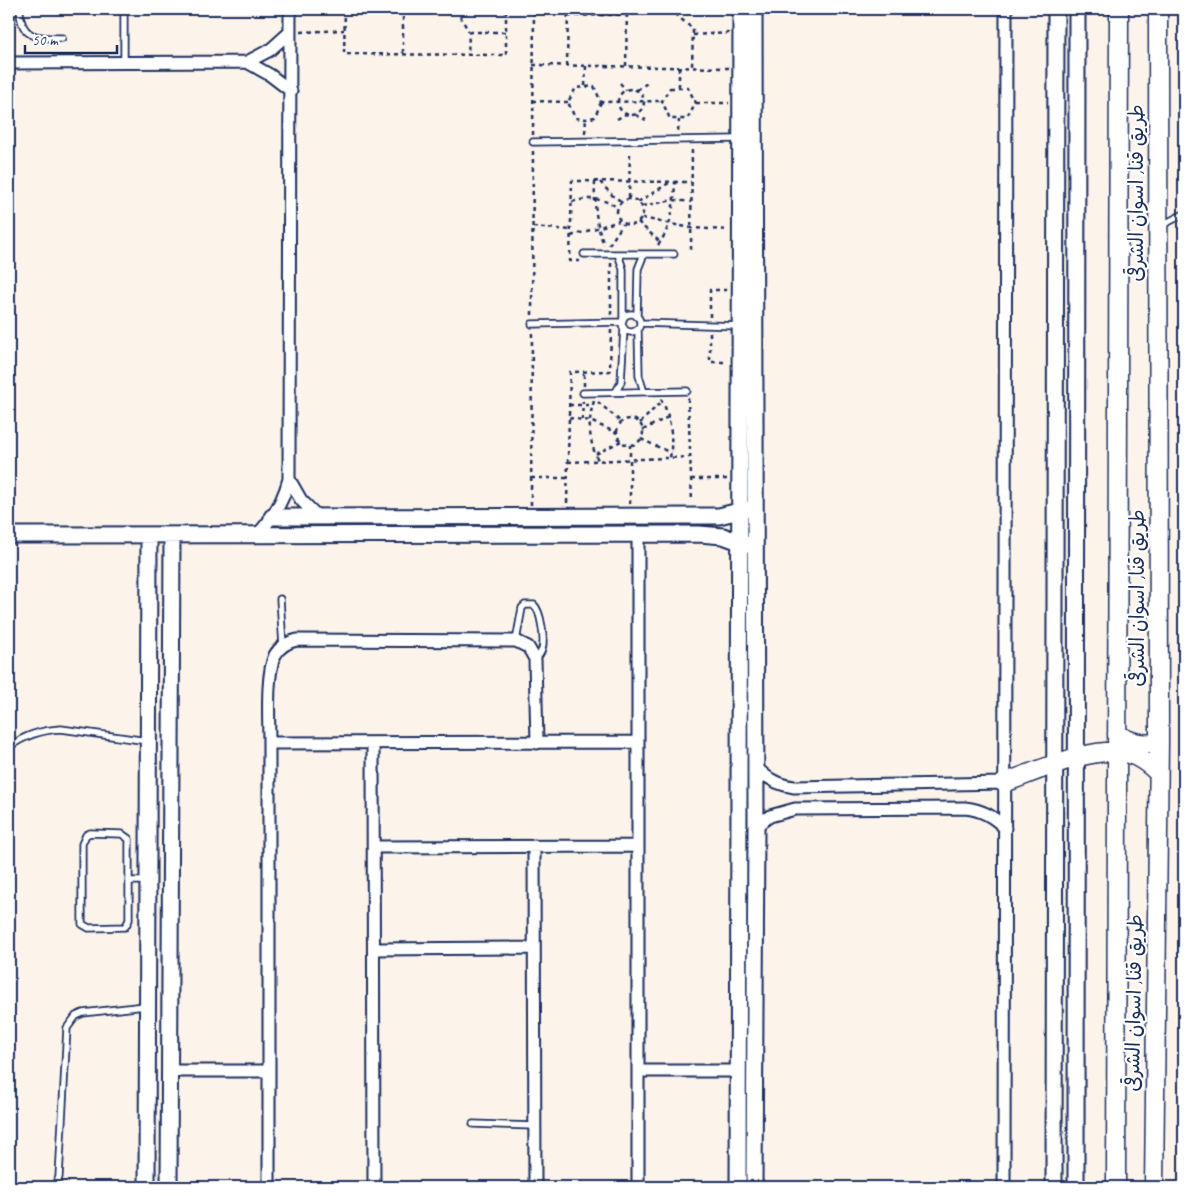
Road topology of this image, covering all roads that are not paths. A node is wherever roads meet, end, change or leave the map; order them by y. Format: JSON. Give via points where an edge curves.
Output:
{"nodes":[{"id":1,"x":20,"y":9,"type":"edge"},
{"id":2,"x":124,"y":9,"type":"edge"},
{"id":3,"x":290,"y":9,"type":"edge"},
{"id":4,"x":741,"y":9,"type":"edge"},
{"id":5,"x":754,"y":9,"type":"edge"},
{"id":6,"x":1006,"y":9,"type":"edge"},
{"id":7,"x":1056,"y":9,"type":"edge"},
{"id":8,"x":1077,"y":9,"type":"edge"},
{"id":9,"x":1119,"y":9,"type":"edge"},
{"id":10,"x":1158,"y":9,"type":"edge"},
{"id":11,"x":290,"y":32,"type":"junction"},
{"id":12,"x":62,"y":38,"type":"dead end"},
{"id":13,"x":124,"y":62,"type":"junction"},
{"id":14,"x":246,"y":62,"type":"junction"},
{"id":15,"x":9,"y":63,"type":"edge"},
{"id":16,"x":291,"y":90,"type":"junction"},
{"id":17,"x":741,"y":139,"type":"junction"},
{"id":18,"x":533,"y":142,"type":"road end"},
{"id":19,"x":1184,"y":214,"type":"edge"},
{"id":20,"x":1157,"y":227,"type":"junction"},
{"id":21,"x":584,"y":254,"type":"dead end"},
{"id":22,"x":618,"y":254,"type":"junction"},
{"id":23,"x":648,"y":254,"type":"junction"},
{"id":24,"x":674,"y":254,"type":"dead end"},
{"id":25,"x":623,"y":323,"type":"junction"},
{"id":26,"x":638,"y":323,"type":"junction"},
{"id":27,"x":532,"y":324,"type":"road end"},
{"id":28,"x":740,"y":326,"type":"junction"},
{"id":29,"x":687,"y":391,"type":"road end"},
{"id":30,"x":616,"y":392,"type":"junction"},
{"id":31,"x":644,"y":392,"type":"junction"},
{"id":32,"x":583,"y":393,"type":"dead end"},
{"id":33,"x":289,"y":479,"type":"junction"},
{"id":34,"x":756,"y":505,"type":"junction"},
{"id":35,"x":739,"y":511,"type":"junction"},
{"id":36,"x":272,"y":517,"type":"junction"},
{"id":37,"x":318,"y":517,"type":"junction"},
{"id":38,"x":638,"y":535,"type":"junction"},
{"id":39,"x":9,"y":536,"type":"edge"},
{"id":40,"x":149,"y":536,"type":"junction"},
{"id":41,"x":172,"y":536,"type":"junction"},
{"id":42,"x":256,"y":536,"type":"junction"},
{"id":43,"x":739,"y":541,"type":"junction"},
{"id":44,"x":755,"y":550,"type":"junction"},
{"id":45,"x":280,"y":599,"type":"dead end"},
{"id":46,"x":516,"y":641,"type":"junction"},
{"id":47,"x":283,"y":646,"type":"junction"},
{"id":48,"x":535,"y":659,"type":"junction"},
{"id":49,"x":1117,"y":734,"type":"junction"},
{"id":50,"x":148,"y":741,"type":"junction"},
{"id":51,"x":638,"y":742,"type":"junction"},
{"id":52,"x":1159,"y":742,"type":"junction"},
{"id":53,"x":373,"y":743,"type":"junction"},
{"id":54,"x":537,"y":743,"type":"junction"},
{"id":55,"x":268,"y":744,"type":"junction"},
{"id":56,"x":9,"y":747,"type":"edge"},
{"id":57,"x":1116,"y":752,"type":"junction"},
{"id":58,"x":1076,"y":758,"type":"junction"},
{"id":59,"x":1056,"y":764,"type":"junction"},
{"id":60,"x":756,"y":767,"type":"junction"},
{"id":61,"x":1158,"y":773,"type":"junction"},
{"id":62,"x":1004,"y":783,"type":"junction"},
{"id":63,"x":756,"y":826,"type":"junction"},
{"id":64,"x":1005,"y":828,"type":"junction"},
{"id":65,"x":534,"y":846,"type":"junction"},
{"id":66,"x":638,"y":846,"type":"junction"},
{"id":67,"x":374,"y":847,"type":"junction"},
{"id":68,"x":129,"y":881,"type":"junction"},
{"id":69,"x":148,"y":881,"type":"junction"},
{"id":70,"x":534,"y":948,"type":"junction"},
{"id":71,"x":374,"y":949,"type":"junction"},
{"id":72,"x":148,"y":1006,"type":"junction"},
{"id":73,"x":169,"y":1071,"type":"junction"},
{"id":74,"x":268,"y":1071,"type":"junction"},
{"id":75,"x":638,"y":1071,"type":"junction"},
{"id":76,"x":738,"y":1071,"type":"junction"},
{"id":77,"x":474,"y":1124,"type":"dead end"},
{"id":78,"x":535,"y":1126,"type":"junction"},
{"id":79,"x":55,"y":1187,"type":"edge"},
{"id":80,"x":147,"y":1187,"type":"edge"},
{"id":81,"x":169,"y":1187,"type":"edge"},
{"id":82,"x":269,"y":1187,"type":"edge"},
{"id":83,"x":374,"y":1187,"type":"edge"},
{"id":84,"x":535,"y":1187,"type":"edge"},
{"id":85,"x":638,"y":1187,"type":"edge"},
{"id":86,"x":738,"y":1187,"type":"edge"},
{"id":87,"x":754,"y":1187,"type":"edge"},
{"id":88,"x":1004,"y":1187,"type":"edge"},
{"id":89,"x":1054,"y":1187,"type":"edge"},
{"id":90,"x":1076,"y":1187,"type":"edge"},
{"id":91,"x":1116,"y":1187,"type":"edge"},
{"id":92,"x":1154,"y":1187,"type":"edge"}],
"edges":[{"from":1,"to":12,"type":"lane","via":[[22,24],[30,34]]},
{"from":2,"to":13,"type":"lane"},
{"from":3,"to":11,"type":"street"},
{"from":4,"to":17,"type":"street"},
{"from":5,"to":34,"type":"street"},
{"from":6,"to":62,"type":"street"},
{"from":7,"to":59,"type":"street"},
{"from":8,"to":58,"type":"street"},
{"from":9,"to":49,"type":"main road","name":"طريق قنا, اسوان الشرقى"},
{"from":10,"to":20,"type":"main road","name":"طريق قنا, اسوان الشرقى"},
{"from":11,"to":14,"type":"street","via":[[270,50]]},
{"from":11,"to":16,"type":"street"},
{"from":13,"to":14,"type":"street"},
{"from":13,"to":15,"type":"street"},
{"from":14,"to":16,"type":"street"},
{"from":16,"to":33,"type":"street"},
{"from":17,"to":18,"type":"lane"},
{"from":17,"to":28,"type":"street"},
{"from":19,"to":20,"type":"lane"},
{"from":20,"to":52,"type":"main road","name":"طريق قنا, اسوان الشرقى"},
{"from":21,"to":22,"type":"lane"},
{"from":22,"to":23,"type":"lane"},
{"from":22,"to":25,"type":"lane","via":[[623,269]]},
{"from":23,"to":24,"type":"lane"},
{"from":23,"to":26,"type":"lane","via":[[638,269]]},
{"from":25,"to":26,"type":"lane","via":[[629,315]]},
{"from":25,"to":26,"type":"lane","via":[[629,332],[635,331]]},
{"from":25,"to":27,"type":"lane"},
{"from":25,"to":30,"type":"lane","via":[[621,382]]},
{"from":26,"to":28,"type":"lane"},
{"from":26,"to":31,"type":"lane","via":[[639,376]]},
{"from":28,"to":35,"type":"street"},
{"from":29,"to":31,"type":"lane"},
{"from":30,"to":31,"type":"lane"},
{"from":30,"to":32,"type":"lane"},
{"from":33,"to":36,"type":"street","via":[[283,499]]},
{"from":33,"to":37,"type":"street","via":[[301,500]]},
{"from":34,"to":35,"type":"street"},
{"from":34,"to":44,"type":"street"},
{"from":35,"to":37,"type":"street","via":[[719,516]]},
{"from":35,"to":43,"type":"street"},
{"from":36,"to":37,"type":"street"},
{"from":36,"to":42,"type":"street"},
{"from":38,"to":42,"type":"street"},
{"from":38,"to":43,"type":"street","via":[[707,534]]},
{"from":38,"to":51,"type":"street"},
{"from":39,"to":40,"type":"street"},
{"from":40,"to":41,"type":"street"},
{"from":40,"to":50,"type":"street"},
{"from":41,"to":42,"type":"street"},
{"from":41,"to":73,"type":"street"},
{"from":43,"to":44,"type":"street"},
{"from":43,"to":76,"type":"street"},
{"from":44,"to":60,"type":"street"},
{"from":45,"to":47,"type":"lane"},
{"from":46,"to":47,"type":"street","via":[[305,639]]},
{"from":46,"to":48,"type":"street","via":[[528,647]]},
{"from":46,"to":48,"type":"lane","via":[[522,608],[534,605],[540,612],[543,645]]},
{"from":47,"to":55,"type":"street","via":[[276,653],[270,671]]},
{"from":48,"to":54,"type":"street"},
{"from":49,"to":52,"type":"main road","via":[[1135,743]]},
{"from":49,"to":57,"type":"main road","name":"طريق قنا, اسوان الشرقى"},
{"from":50,"to":56,"type":"lane","via":[[48,730],[25,737]]},
{"from":50,"to":69,"type":"street"},
{"from":51,"to":54,"type":"street"},
{"from":51,"to":66,"type":"street"},
{"from":52,"to":61,"type":"main road","name":"طريق قنا, اسوان الشرقى"},
{"from":53,"to":54,"type":"street"},
{"from":53,"to":55,"type":"street"},
{"from":53,"to":67,"type":"street"},
{"from":55,"to":74,"type":"street"},
{"from":57,"to":58,"type":"main road"},
{"from":57,"to":61,"type":"main road","via":[[1138,757]]},
{"from":57,"to":91,"type":"main road","name":"طريق قنا, اسوان الشرقى"},
{"from":58,"to":59,"type":"main road"},
{"from":58,"to":90,"type":"street"},
{"from":59,"to":62,"type":"main road"},
{"from":59,"to":89,"type":"street"},
{"from":60,"to":62,"type":"street","via":[[770,780],[794,787]]},
{"from":60,"to":63,"type":"street"},
{"from":61,"to":92,"type":"main road","name":"طريق قنا, اسوان الشرقى"},
{"from":62,"to":64,"type":"street"},
{"from":63,"to":64,"type":"street","via":[[770,816],[795,809],[965,808],[987,814]]},
{"from":63,"to":87,"type":"street"},
{"from":64,"to":88,"type":"street"},
{"from":65,"to":66,"type":"street"},
{"from":65,"to":67,"type":"street"},
{"from":65,"to":70,"type":"street"},
{"from":66,"to":75,"type":"street"},
{"from":67,"to":71,"type":"street"},
{"from":68,"to":68,"type":"lane","via":[[128,924],[121,928],[85,927],[81,919],[82,844],[86,835],[126,836],[130,843]]},
{"from":68,"to":69,"type":"lane"},
{"from":69,"to":72,"type":"street"},
{"from":70,"to":71,"type":"street"},
{"from":70,"to":78,"type":"street"},
{"from":71,"to":83,"type":"street"},
{"from":72,"to":79,"type":"lane","via":[[83,1013],[76,1016],[67,1028],[59,1177]]},
{"from":72,"to":80,"type":"street"},
{"from":73,"to":74,"type":"street"},
{"from":73,"to":81,"type":"street"},
{"from":74,"to":82,"type":"street"},
{"from":75,"to":76,"type":"street"},
{"from":75,"to":85,"type":"street"},
{"from":76,"to":86,"type":"street"},
{"from":77,"to":78,"type":"lane"},
{"from":78,"to":84,"type":"street"}]}
